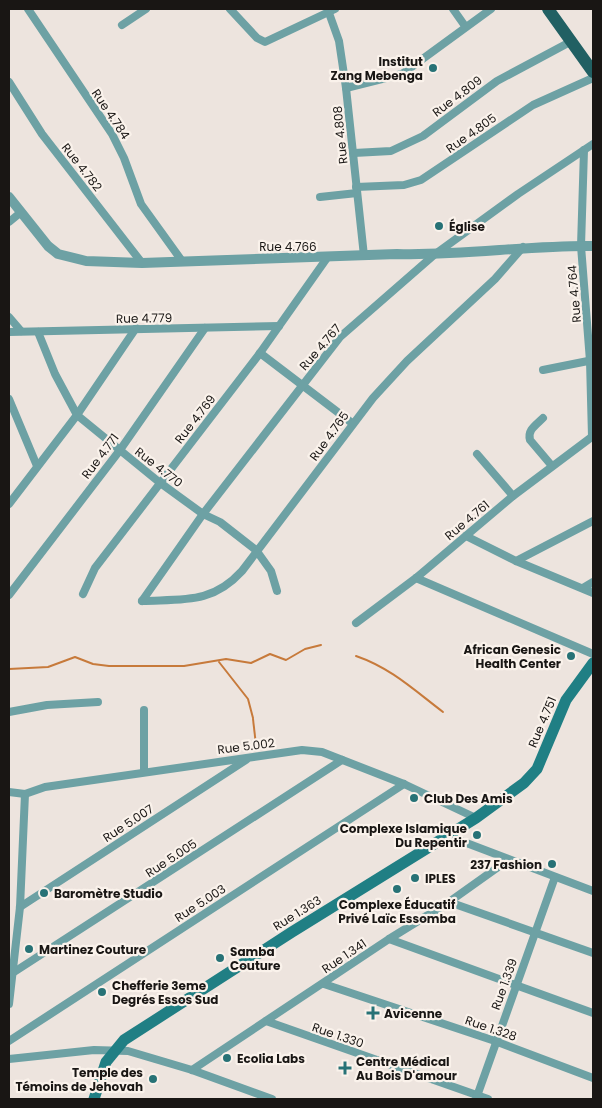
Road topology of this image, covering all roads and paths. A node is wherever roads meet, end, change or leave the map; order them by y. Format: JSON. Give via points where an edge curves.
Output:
{"nodes":[{"id":1,"x":28,"y":9,"type":"edge"},
{"id":2,"x":146,"y":9,"type":"edge"},
{"id":3,"x":230,"y":9,"type":"edge"},
{"id":4,"x":454,"y":9,"type":"edge"},
{"id":5,"x":491,"y":9,"type":"edge"},
{"id":6,"x":548,"y":9,"type":"edge"},
{"id":7,"x":557,"y":9,"type":"edge"},
{"id":8,"x":332,"y":11,"type":"edge"},
{"id":9,"x":122,"y":25,"type":"dead end"},
{"id":10,"x":465,"y":26,"type":"junction"},
{"id":11,"x":570,"y":42,"type":"junction"},
{"id":12,"x":593,"y":61,"type":"edge"},
{"id":13,"x":593,"y":72,"type":"edge"},
{"id":14,"x":593,"y":78,"type":"edge"},
{"id":15,"x":9,"y":82,"type":"edge"},
{"id":16,"x":346,"y":88,"type":"junction"},
{"id":17,"x":593,"y":144,"type":"edge"},
{"id":18,"x":584,"y":150,"type":"junction"},
{"id":19,"x":354,"y":153,"type":"junction"},
{"id":20,"x":356,"y":190,"type":"junction"},
{"id":21,"x":9,"y":197,"type":"edge"},
{"id":22,"x":320,"y":197,"type":"dead end"},
{"id":23,"x":20,"y":213,"type":"junction"},
{"id":24,"x":9,"y":222,"type":"edge"},
{"id":25,"x":581,"y":246,"type":"junction"},
{"id":26,"x":593,"y":246,"type":"edge"},
{"id":27,"x":523,"y":247,"type":"junction"},
{"id":28,"x":434,"y":255,"type":"junction"},
{"id":29,"x":364,"y":256,"type":"junction"},
{"id":30,"x":327,"y":258,"type":"junction"},
{"id":31,"x":182,"y":261,"type":"junction"},
{"id":32,"x":142,"y":263,"type":"junction"},
{"id":33,"x":590,"y":301,"type":"edge"},
{"id":34,"x":9,"y":317,"type":"edge"},
{"id":35,"x":279,"y":326,"type":"junction"},
{"id":36,"x":136,"y":328,"type":"junction"},
{"id":37,"x":205,"y":328,"type":"junction"},
{"id":38,"x":20,"y":331,"type":"junction"},
{"id":39,"x":9,"y":332,"type":"edge"},
{"id":40,"x":38,"y":332,"type":"junction"},
{"id":41,"x":260,"y":353,"type":"junction"},
{"id":42,"x":592,"y":361,"type":"edge"},
{"id":43,"x":543,"y":370,"type":"dead end"},
{"id":44,"x":302,"y":385,"type":"junction"},
{"id":45,"x":9,"y":399,"type":"edge"},
{"id":46,"x":77,"y":415,"type":"junction"},
{"id":47,"x":543,"y":418,"type":"dead end"},
{"id":48,"x":352,"y":423,"type":"junction"},
{"id":49,"x":593,"y":436,"type":"edge"},
{"id":50,"x":120,"y":450,"type":"junction"},
{"id":51,"x":477,"y":454,"type":"dead end"},
{"id":52,"x":37,"y":466,"type":"junction"},
{"id":53,"x":552,"y":466,"type":"junction"},
{"id":54,"x":159,"y":482,"type":"junction"},
{"id":55,"x":513,"y":496,"type":"junction"},
{"id":56,"x":9,"y":504,"type":"edge"},
{"id":57,"x":203,"y":514,"type":"junction"},
{"id":58,"x":593,"y":521,"type":"edge"},
{"id":59,"x":466,"y":536,"type":"junction"},
{"id":60,"x":256,"y":550,"type":"junction"},
{"id":61,"x":516,"y":561,"type":"junction"},
{"id":62,"x":416,"y":578,"type":"junction"},
{"id":63,"x":593,"y":582,"type":"edge"},
{"id":64,"x":583,"y":588,"type":"junction"},
{"id":65,"x":278,"y":590,"type":"dead end"},
{"id":66,"x":593,"y":593,"type":"edge"},
{"id":67,"x":83,"y":594,"type":"dead end"},
{"id":68,"x":9,"y":595,"type":"edge"},
{"id":69,"x":142,"y":601,"type":"joint"},
{"id":70,"x":356,"y":623,"type":"dead end"},
{"id":71,"x":593,"y":654,"type":"edge"},
{"id":72,"x":593,"y":663,"type":"edge"},
{"id":73,"x":98,"y":702,"type":"dead end"},
{"id":74,"x":144,"y":710,"type":"dead end"},
{"id":75,"x":9,"y":712,"type":"edge"},
{"id":76,"x":248,"y":759,"type":"junction"},
{"id":77,"x":342,"y":760,"type":"junction"},
{"id":78,"x":537,"y":769,"type":"joint"},
{"id":79,"x":144,"y":772,"type":"junction"},
{"id":80,"x":404,"y":784,"type":"junction"},
{"id":81,"x":9,"y":792,"type":"edge"},
{"id":82,"x":25,"y":794,"type":"junction"},
{"id":83,"x":476,"y":818,"type":"junction"},
{"id":84,"x":448,"y":836,"type":"junction"},
{"id":85,"x":508,"y":860,"type":"junction"},
{"id":86,"x":555,"y":877,"type":"junction"},
{"id":87,"x":593,"y":891,"type":"edge"},
{"id":88,"x":449,"y":902,"type":"junction"},
{"id":89,"x":20,"y":907,"type":"junction"},
{"id":90,"x":535,"y":932,"type":"junction"},
{"id":91,"x":389,"y":939,"type":"junction"},
{"id":92,"x":593,"y":953,"type":"edge"},
{"id":93,"x":11,"y":974,"type":"junction"},
{"id":94,"x":324,"y":984,"type":"junction"},
{"id":95,"x":515,"y":986,"type":"junction"},
{"id":96,"x":9,"y":1004,"type":"edge"},
{"id":97,"x":593,"y":1013,"type":"edge"},
{"id":98,"x":266,"y":1021,"type":"junction"},
{"id":99,"x":9,"y":1040,"type":"edge"},
{"id":100,"x":495,"y":1041,"type":"junction"},
{"id":101,"x":114,"y":1050,"type":"junction"},
{"id":102,"x":9,"y":1059,"type":"edge"},
{"id":103,"x":192,"y":1070,"type":"junction"},
{"id":104,"x":593,"y":1078,"type":"edge"},
{"id":105,"x":476,"y":1097,"type":"edge"},
{"id":106,"x":94,"y":1099,"type":"edge"},
{"id":107,"x":272,"y":1099,"type":"edge"},
{"id":108,"x":488,"y":1099,"type":"edge"}],
"edges":[{"from":1,"to":31,"type":"street","name":"Rue 4.784","via":[[112,134],[141,204]]},
{"from":2,"to":9,"type":"street"},
{"from":3,"to":8,"type":"street","via":[[257,38],[265,42]]},
{"from":4,"to":10,"type":"street"},
{"from":5,"to":10,"type":"street"},
{"from":6,"to":11,"type":"main road"},
{"from":7,"to":12,"type":"main road"},
{"from":8,"to":16,"type":"street","name":"Rue 4.808"},
{"from":10,"to":16,"type":"street","via":[[402,74]]},
{"from":11,"to":13,"type":"main road"},
{"from":11,"to":19,"type":"street","name":"Rue 4.809","via":[[497,81],[423,136],[391,151]]},
{"from":14,"to":20,"type":"street","name":"Rue 4.805","via":[[533,105],[421,180]]},
{"from":15,"to":32,"type":"street","name":"Rue 4.782","via":[[42,134]]},
{"from":16,"to":19,"type":"street","name":"Rue 4.808"},
{"from":17,"to":18,"type":"street","name":"Rue 4.767"},
{"from":18,"to":25,"type":"street","name":"Rue 4.764"},
{"from":18,"to":28,"type":"street","name":"Rue 4.767"},
{"from":19,"to":20,"type":"street","name":"Rue 4.808"},
{"from":20,"to":22,"type":"street","name":"Rue 4.805"},
{"from":20,"to":29,"type":"street","name":"Rue 4.808"},
{"from":21,"to":23,"type":"street","name":"Rue 4.766"},
{"from":23,"to":24,"type":"street"},
{"from":23,"to":32,"type":"street","name":"Rue 4.766","via":[[58,254],[86,261]]},
{"from":25,"to":26,"type":"street","name":"Rue 4.766"},
{"from":25,"to":27,"type":"street","name":"Rue 4.766"},
{"from":25,"to":33,"type":"street","name":"Rue 4.764"},
{"from":27,"to":28,"type":"street","name":"Rue 4.766"},
{"from":27,"to":48,"type":"street","name":"Rue 4.765","via":[[501,273],[407,361]]},
{"from":28,"to":29,"type":"street","name":"Rue 4.766"},
{"from":28,"to":44,"type":"street","name":"Rue 4.767","via":[[340,338]]},
{"from":29,"to":30,"type":"street","name":"Rue 4.766"},
{"from":30,"to":31,"type":"street","name":"Rue 4.766"},
{"from":30,"to":35,"type":"street","name":"Rue 4.769"},
{"from":31,"to":32,"type":"street","name":"Rue 4.766"},
{"from":33,"to":42,"type":"street","name":"Rue 4.764"},
{"from":34,"to":38,"type":"street"},
{"from":35,"to":37,"type":"street","name":"Rue 4.779"},
{"from":35,"to":41,"type":"street","name":"Rue 4.769"},
{"from":36,"to":37,"type":"street","name":"Rue 4.779"},
{"from":36,"to":40,"type":"street","name":"Rue 4.779"},
{"from":36,"to":46,"type":"street"},
{"from":37,"to":50,"type":"street","name":"Rue 4.771"},
{"from":38,"to":39,"type":"street","name":"Rue 4.779"},
{"from":38,"to":40,"type":"street","name":"Rue 4.779"},
{"from":40,"to":46,"type":"street","name":"Rue 4.770"},
{"from":41,"to":44,"type":"street"},
{"from":41,"to":54,"type":"street","name":"Rue 4.769"},
{"from":42,"to":43,"type":"street"},
{"from":42,"to":49,"type":"street","name":"Rue 4.764"},
{"from":44,"to":48,"type":"street"},
{"from":44,"to":57,"type":"street","name":"Rue 4.767"},
{"from":45,"to":52,"type":"street"},
{"from":46,"to":50,"type":"street","name":"Rue 4.770"},
{"from":46,"to":52,"type":"street"},
{"from":47,"to":53,"type":"street","via":[[528,435]]},
{"from":48,"to":60,"type":"street","name":"Rue 4.765"},
{"from":49,"to":53,"type":"street","name":"Rue 4.761"},
{"from":50,"to":54,"type":"street","name":"Rue 4.770"},
{"from":50,"to":68,"type":"street","name":"Rue 4.771"},
{"from":51,"to":55,"type":"street"},
{"from":52,"to":56,"type":"street"},
{"from":53,"to":55,"type":"street","name":"Rue 4.761"},
{"from":54,"to":57,"type":"street","name":"Rue 4.770"},
{"from":54,"to":67,"type":"street","name":"Rue 4.769","via":[[95,568]]},
{"from":55,"to":59,"type":"street","name":"Rue 4.761"},
{"from":57,"to":60,"type":"street","name":"Rue 4.770","via":[[220,522]]},
{"from":57,"to":69,"type":"street","name":"Rue 4.767"},
{"from":58,"to":61,"type":"street"},
{"from":59,"to":61,"type":"street"},
{"from":59,"to":62,"type":"street","name":"Rue 4.761"},
{"from":60,"to":65,"type":"street","name":"Rue 4.770","via":[[271,570]]},
{"from":60,"to":69,"type":"street","name":"Rue 4.765","via":[[237,577],[217,593],[186,600]]},
{"from":61,"to":64,"type":"street"},
{"from":62,"to":70,"type":"street","name":"Rue 4.761"},
{"from":62,"to":71,"type":"street"},
{"from":63,"to":64,"type":"street"},
{"from":64,"to":66,"type":"street"},
{"from":72,"to":78,"type":"main road","name":"Rue 4.751","via":[[566,700]]},
{"from":73,"to":75,"type":"street","via":[[47,705]]},
{"from":74,"to":79,"type":"street"},
{"from":76,"to":77,"type":"street","name":"Rue 5.002","via":[[302,750],[322,752]]},
{"from":76,"to":79,"type":"street","name":"Rue 5.002"},
{"from":76,"to":89,"type":"street","name":"Rue 5.007"},
{"from":77,"to":80,"type":"street","name":"Rue 5.002"},
{"from":77,"to":93,"type":"street","name":"Rue 5.005"},
{"from":78,"to":83,"type":"main road","name":"Rue 1.363"},
{"from":79,"to":82,"type":"street","name":"Rue 5.002","via":[[45,787]]},
{"from":80,"to":83,"type":"street","name":"Rue 5.002"},
{"from":80,"to":99,"type":"street","name":"Rue 5.003"},
{"from":81,"to":82,"type":"street","name":"Rue 5.002"},
{"from":82,"to":89,"type":"street"},
{"from":83,"to":84,"type":"main road","name":"Rue 1.363"},
{"from":84,"to":85,"type":"street"},
{"from":84,"to":101,"type":"main road","name":"Rue 1.363","via":[[144,1026]]},
{"from":85,"to":86,"type":"street"},
{"from":85,"to":88,"type":"street","name":"Rue 1.341"},
{"from":86,"to":87,"type":"street"},
{"from":86,"to":90,"type":"street","name":"Rue 1.339"},
{"from":88,"to":90,"type":"street"},
{"from":88,"to":91,"type":"street","name":"Rue 1.341"},
{"from":89,"to":93,"type":"street"},
{"from":90,"to":92,"type":"street"},
{"from":90,"to":95,"type":"street","name":"Rue 1.339"},
{"from":91,"to":94,"type":"street","name":"Rue 1.341"},
{"from":91,"to":95,"type":"street"},
{"from":93,"to":96,"type":"street"},
{"from":94,"to":98,"type":"street","name":"Rue 1.341"},
{"from":94,"to":100,"type":"street","name":"Rue 1.328"},
{"from":95,"to":97,"type":"street"},
{"from":95,"to":100,"type":"street","name":"Rue 1.339"},
{"from":98,"to":103,"type":"street","name":"Rue 1.341"},
{"from":98,"to":105,"type":"street","name":"Rue 1.330"},
{"from":100,"to":104,"type":"street","name":"Rue 1.328"},
{"from":100,"to":105,"type":"street","name":"Rue 1.339"},
{"from":101,"to":102,"type":"street"},
{"from":101,"to":103,"type":"street","via":[[128,1051]]},
{"from":101,"to":106,"type":"main road","name":"Rue 1.363","via":[[102,1071]]},
{"from":103,"to":107,"type":"street"},
{"from":105,"to":108,"type":"street","name":"Rue 1.330"}]}
